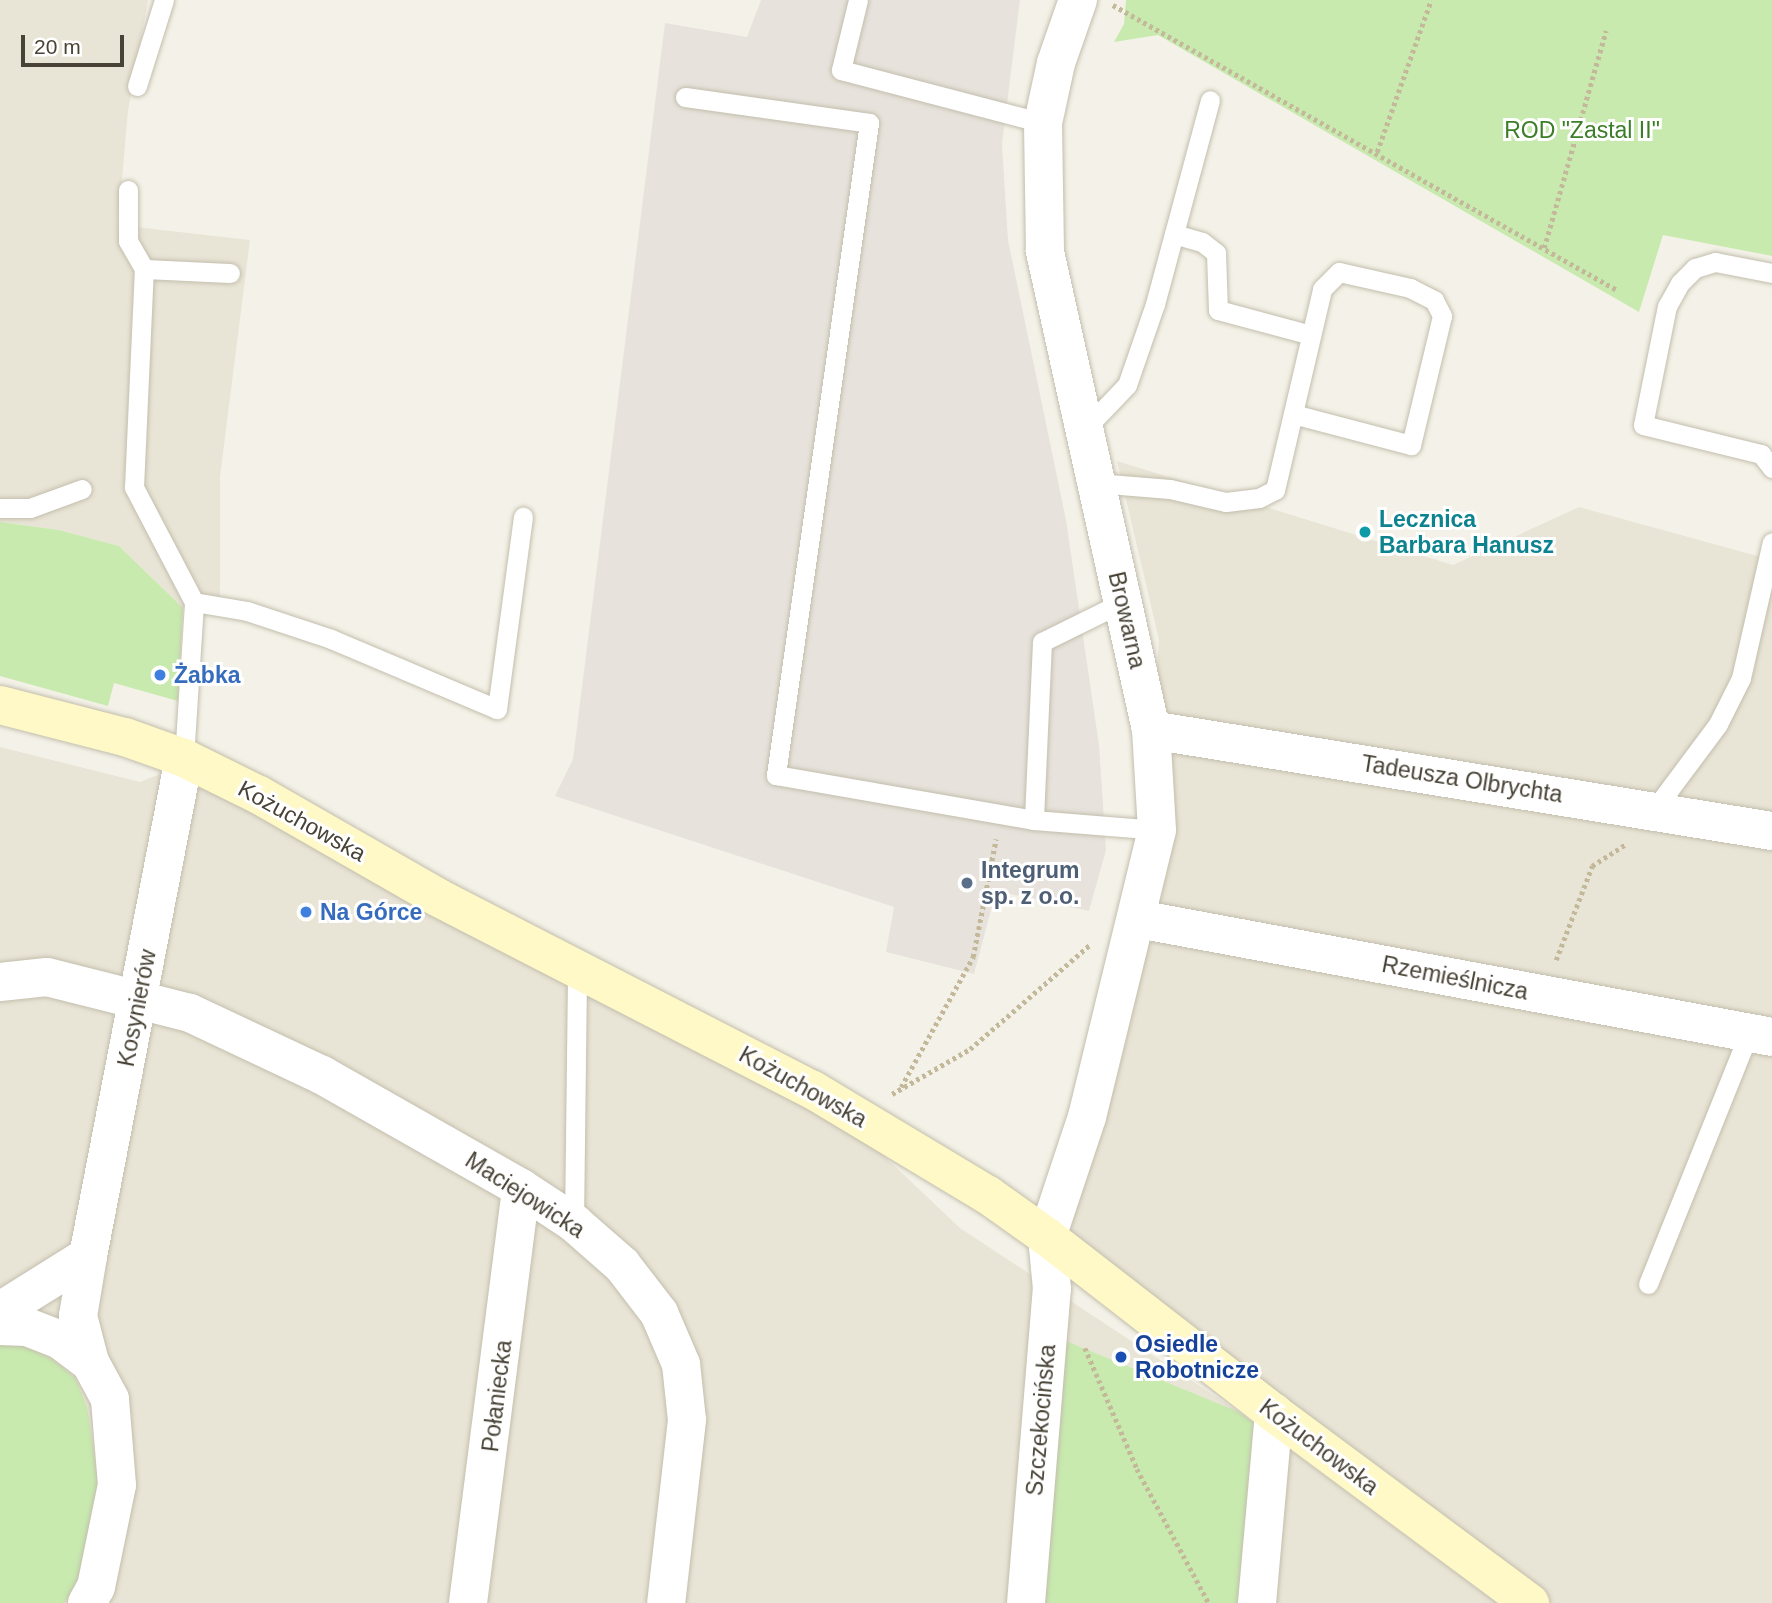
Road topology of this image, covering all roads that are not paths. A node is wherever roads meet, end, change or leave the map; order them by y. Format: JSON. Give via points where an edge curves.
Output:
{"nodes":[{"id":1,"x":164,"y":0,"type":"edge"},
{"id":2,"x":858,"y":0,"type":"edge"},
{"id":3,"x":1078,"y":0,"type":"edge"},
{"id":4,"x":137,"y":86,"type":"dead end"},
{"id":5,"x":685,"y":97,"type":"dead end"},
{"id":6,"x":1210,"y":100,"type":"dead end"},
{"id":7,"x":1043,"y":123,"type":"junction"},
{"id":8,"x":128,"y":190,"type":"dead end"},
{"id":9,"x":1174,"y":234,"type":"junction"},
{"id":10,"x":144,"y":269,"type":"junction"},
{"id":11,"x":230,"y":273,"type":"dead end"},
{"id":12,"x":1772,"y":273,"type":"edge"},
{"id":13,"x":1311,"y":335,"type":"junction"},
{"id":14,"x":1293,"y":414,"type":"junction"},
{"id":15,"x":1084,"y":430,"type":"junction"},
{"id":16,"x":1772,"y":468,"type":"edge"},
{"id":17,"x":1096,"y":484,"type":"junction"},
{"id":18,"x":82,"y":489,"type":"dead end"},
{"id":19,"x":0,"y":508,"type":"edge"},
{"id":20,"x":523,"y":517,"type":"dead end"},
{"id":21,"x":1771,"y":551,"type":"edge"},
{"id":22,"x":194,"y":602,"type":"junction"},
{"id":23,"x":1123,"y":602,"type":"junction"},
{"id":24,"x":0,"y":705,"type":"edge"},
{"id":25,"x":1151,"y":730,"type":"junction"},
{"id":26,"x":184,"y":758,"type":"junction"},
{"id":27,"x":1034,"y":820,"type":"junction"},
{"id":28,"x":1644,"y":825,"type":"junction"},
{"id":29,"x":1157,"y":830,"type":"junction"},
{"id":30,"x":1772,"y":831,"type":"edge"},
{"id":31,"x":1138,"y":919,"type":"junction"},
{"id":32,"x":577,"y":969,"type":"junction"},
{"id":33,"x":0,"y":982,"type":"edge"},
{"id":34,"x":139,"y":998,"type":"junction"},
{"id":35,"x":1761,"y":1035,"type":"edge"},
{"id":36,"x":521,"y":1188,"type":"junction"},
{"id":37,"x":575,"y":1223,"type":"junction"},
{"id":38,"x":1047,"y":1237,"type":"junction"},
{"id":39,"x":88,"y":1256,"type":"junction"},
{"id":40,"x":1648,"y":1284,"type":"dead end"},
{"id":41,"x":0,"y":1311,"type":"edge"},
{"id":42,"x":0,"y":1326,"type":"edge"},
{"id":43,"x":90,"y":1362,"type":"junction"},
{"id":44,"x":1274,"y":1413,"type":"junction"},
{"id":45,"x":87,"y":1603,"type":"edge"},
{"id":46,"x":468,"y":1603,"type":"edge"},
{"id":47,"x":666,"y":1603,"type":"edge"},
{"id":48,"x":1026,"y":1603,"type":"edge"},
{"id":49,"x":1256,"y":1603,"type":"edge"},
{"id":50,"x":1530,"y":1603,"type":"edge"}],
"edges":[{"from":1,"to":4,"type":"lane"},
{"from":2,"to":7,"type":"lane","via":[[841,70]]},
{"from":3,"to":7,"type":"street","name":"Browarna","via":[[1056,63]]},
{"from":5,"to":27,"type":"lane","via":[[869,123],[776,775]]},
{"from":6,"to":9,"type":"lane"},
{"from":7,"to":15,"type":"street","name":"Browarna","via":[[1045,251]]},
{"from":8,"to":10,"type":"lane","via":[[128,241]]},
{"from":9,"to":13,"type":"lane","via":[[1202,242],[1216,253],[1218,310]]},
{"from":9,"to":15,"type":"lane","via":[[1127,385]]},
{"from":10,"to":11,"type":"lane"},
{"from":10,"to":22,"type":"lane","via":[[134,487]]},
{"from":12,"to":16,"type":"lane","via":[[1715,262],[1695,268],[1680,283],[1667,306],[1643,425],[1761,454]]},
{"from":13,"to":14,"type":"lane"},
{"from":13,"to":14,"type":"lane","via":[[1322,289],[1339,272],[1410,288],[1434,300],[1442,316],[1411,445]]},
{"from":14,"to":17,"type":"lane","via":[[1275,490],[1259,498],[1226,502],[1170,489]]},
{"from":15,"to":17,"type":"street","name":"Browarna"},
{"from":17,"to":23,"type":"street","name":"Browarna"},
{"from":18,"to":19,"type":"lane","via":[[30,508]]},
{"from":20,"to":22,"type":"lane","via":[[496,709],[331,639],[247,611]]},
{"from":21,"to":28,"type":"lane","via":[[1741,678],[1718,724]]},
{"from":22,"to":26,"type":"lane"},
{"from":23,"to":25,"type":"street","name":"Browarna"},
{"from":23,"to":27,"type":"lane","via":[[1042,642]]},
{"from":24,"to":26,"type":"main road","name":"Kożuchowska","via":[[125,737]]},
{"from":25,"to":28,"type":"street","name":"Tadeusza Olbrychta"},
{"from":25,"to":29,"type":"street","name":"Browarna"},
{"from":26,"to":32,"type":"main road","name":"Kożuchowska"},
{"from":26,"to":34,"type":"street","name":"Kosynierów"},
{"from":27,"to":29,"type":"lane"},
{"from":28,"to":30,"type":"street","name":"Tadeusza Olbrychta"},
{"from":29,"to":31,"type":"street","name":"Browarna"},
{"from":31,"to":35,"type":"street","name":"Rzemieślnicza"},
{"from":31,"to":38,"type":"street","name":"Browarna","via":[[1079,1148]]},
{"from":32,"to":37,"type":"lane"},
{"from":32,"to":38,"type":"main road","name":"Kożuchowska","via":[[813,1090],[988,1195]]},
{"from":33,"to":34,"type":"street","name":"Maciejowicka","via":[[47,977]]},
{"from":34,"to":36,"type":"street","name":"Maciejowicka","via":[[190,1013],[322,1075]]},
{"from":34,"to":39,"type":"street","name":"Kosynierów"},
{"from":35,"to":40,"type":"lane"},
{"from":36,"to":37,"type":"street","name":"Maciejowicka"},
{"from":36,"to":46,"type":"street","name":"Połaniecka"},
{"from":37,"to":47,"type":"street","name":"Maciejowicka","via":[[622,1265],[659,1313],[681,1364],[687,1420]]},
{"from":38,"to":44,"type":"main road","name":"Kożuchowska"},
{"from":38,"to":48,"type":"street","name":"Szczekocińska","via":[[1052,1289]]},
{"from":39,"to":41,"type":"street"},
{"from":39,"to":43,"type":"street","name":"Kosynierów","via":[[78,1316]]},
{"from":42,"to":43,"type":"street","name":"Kosynierów","via":[[27,1327],[59,1339]]},
{"from":43,"to":45,"type":"street","name":"Kosynierów","via":[[110,1399],[117,1485],[96,1587]]},
{"from":44,"to":49,"type":"street"},
{"from":44,"to":50,"type":"main road","name":"Kożuchowska"}]}
